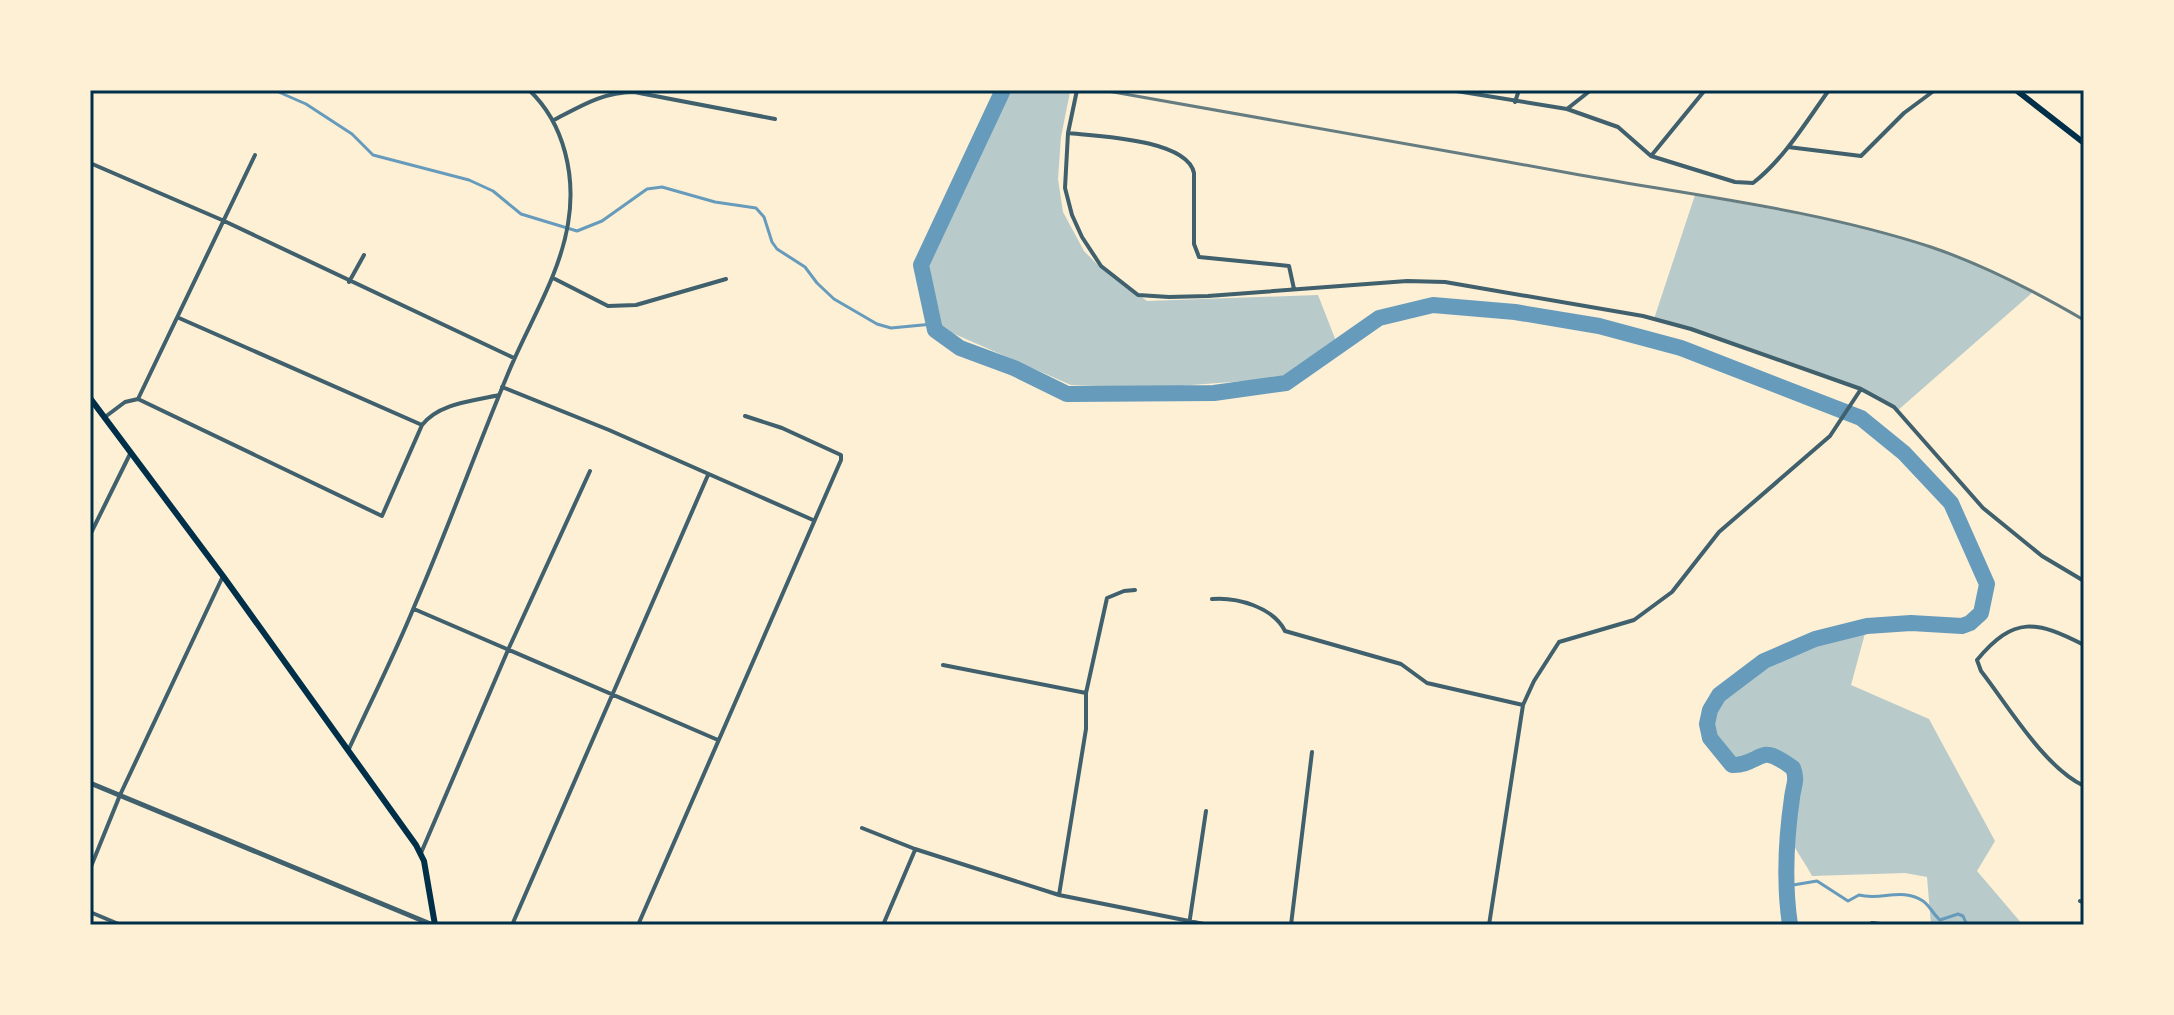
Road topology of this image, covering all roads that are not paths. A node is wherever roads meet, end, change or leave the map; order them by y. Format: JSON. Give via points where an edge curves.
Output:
{"nodes":[{"id":1,"x":529,"y":90,"type":"edge"},
{"id":2,"x":1077,"y":90,"type":"edge"},
{"id":3,"x":1450,"y":90,"type":"edge"},
{"id":4,"x":1519,"y":90,"type":"edge"},
{"id":5,"x":1591,"y":90,"type":"edge"},
{"id":6,"x":1705,"y":90,"type":"edge"},
{"id":7,"x":1829,"y":90,"type":"edge"},
{"id":8,"x":1935,"y":90,"type":"edge"},
{"id":9,"x":2016,"y":90,"type":"edge"},
{"id":10,"x":1515,"y":102,"type":"junction"},
{"id":11,"x":1567,"y":109,"type":"junction"},
{"id":12,"x":775,"y":119,"type":"dead end"},
{"id":13,"x":554,"y":120,"type":"junction"},
{"id":14,"x":1068,"y":133,"type":"junction"},
{"id":15,"x":2084,"y":143,"type":"edge"},
{"id":16,"x":1788,"y":147,"type":"junction"},
{"id":17,"x":255,"y":155,"type":"dead end"},
{"id":18,"x":1651,"y":156,"type":"junction"},
{"id":19,"x":90,"y":163,"type":"edge"},
{"id":20,"x":222,"y":220,"type":"junction"},
{"id":21,"x":364,"y":255,"type":"dead end"},
{"id":22,"x":553,"y":278,"type":"junction"},
{"id":23,"x":726,"y":279,"type":"dead end"},
{"id":24,"x":349,"y":282,"type":"junction"},
{"id":25,"x":1294,"y":289,"type":"junction"},
{"id":26,"x":179,"y":318,"type":"junction"},
{"id":27,"x":514,"y":358,"type":"junction"},
{"id":28,"x":502,"y":387,"type":"junction"},
{"id":29,"x":1861,"y":389,"type":"junction"},
{"id":30,"x":499,"y":395,"type":"junction"},
{"id":31,"x":90,"y":398,"type":"edge"},
{"id":32,"x":138,"y":399,"type":"junction"},
{"id":33,"x":745,"y":416,"type":"dead end"},
{"id":34,"x":105,"y":417,"type":"junction"},
{"id":35,"x":422,"y":425,"type":"junction"},
{"id":36,"x":131,"y":452,"type":"junction"},
{"id":37,"x":590,"y":471,"type":"dead end"},
{"id":38,"x":708,"y":475,"type":"junction"},
{"id":39,"x":813,"y":520,"type":"junction"},
{"id":40,"x":90,"y":535,"type":"edge"},
{"id":41,"x":223,"y":576,"type":"junction"},
{"id":42,"x":2084,"y":581,"type":"edge"},
{"id":43,"x":1135,"y":590,"type":"dead end"},
{"id":44,"x":1212,"y":599,"type":"dead end"},
{"id":45,"x":414,"y":609,"type":"junction"},
{"id":46,"x":2084,"y":645,"type":"edge"},
{"id":47,"x":508,"y":650,"type":"junction"},
{"id":48,"x":943,"y":665,"type":"dead end"},
{"id":49,"x":1086,"y":693,"type":"junction"},
{"id":50,"x":613,"y":695,"type":"junction"},
{"id":51,"x":1523,"y":705,"type":"junction"},
{"id":52,"x":718,"y":740,"type":"junction"},
{"id":53,"x":348,"y":751,"type":"junction"},
{"id":54,"x":1312,"y":752,"type":"dead end"},
{"id":55,"x":90,"y":783,"type":"edge"},
{"id":56,"x":2084,"y":786,"type":"edge"},
{"id":57,"x":120,"y":795,"type":"junction"},
{"id":58,"x":1206,"y":811,"type":"dead end"},
{"id":59,"x":862,"y":828,"type":"dead end"},
{"id":60,"x":915,"y":849,"type":"junction"},
{"id":61,"x":421,"y":853,"type":"junction"},
{"id":62,"x":90,"y":869,"type":"edge"},
{"id":63,"x":1059,"y":895,"type":"junction"},
{"id":64,"x":90,"y":912,"type":"edge"},
{"id":65,"x":1189,"y":923,"type":"edge"},
{"id":66,"x":121,"y":925,"type":"edge"},
{"id":67,"x":434,"y":925,"type":"edge"},
{"id":68,"x":512,"y":925,"type":"edge"},
{"id":69,"x":638,"y":925,"type":"edge"},
{"id":70,"x":883,"y":925,"type":"edge"},
{"id":71,"x":1209,"y":925,"type":"edge"},
{"id":72,"x":1291,"y":925,"type":"edge"},
{"id":73,"x":1489,"y":925,"type":"edge"},
{"id":74,"x":1870,"y":925,"type":"edge"},
{"id":75,"x":1890,"y":925,"type":"edge"}],
"edges":[{"from":1,"to":13,"type":"street"},
{"from":2,"to":14,"type":"street"},
{"from":3,"to":10,"type":"street"},
{"from":4,"to":10,"type":"street"},
{"from":5,"to":11,"type":"street"},
{"from":6,"to":18,"type":"street"},
{"from":7,"to":16,"type":"street"},
{"from":8,"to":16,"type":"street","via":[[1861,156]]},
{"from":9,"to":15,"type":"main road"},
{"from":10,"to":11,"type":"street"},
{"from":11,"to":18,"type":"street","via":[[1618,127]]},
{"from":12,"to":13,"type":"street","via":[[619,92],[604,94]]},
{"from":13,"to":22,"type":"street","via":[[571,184],[569,222]]},
{"from":14,"to":25,"type":"street","via":[[1128,139],[1181,157],[1193,167],[1194,244],[1199,257],[1289,266]]},
{"from":14,"to":25,"type":"street","via":[[1065,188],[1072,215],[1101,266],[1138,295]]},
{"from":16,"to":18,"type":"street","via":[[1753,183]]},
{"from":17,"to":20,"type":"street"},
{"from":19,"to":20,"type":"street"},
{"from":20,"to":24,"type":"street"},
{"from":20,"to":26,"type":"street"},
{"from":21,"to":24,"type":"street"},
{"from":22,"to":23,"type":"street","via":[[608,306],[636,305]]},
{"from":22,"to":27,"type":"street"},
{"from":24,"to":27,"type":"street"},
{"from":25,"to":29,"type":"street","via":[[1445,282],[1628,313],[1691,329]]},
{"from":26,"to":32,"type":"street"},
{"from":26,"to":35,"type":"street"},
{"from":27,"to":28,"type":"street"},
{"from":28,"to":30,"type":"street"},
{"from":28,"to":38,"type":"street"},
{"from":29,"to":42,"type":"street","via":[[1894,407],[1983,508],[2042,556]]},
{"from":29,"to":51,"type":"street","via":[[1830,436],[1719,532],[1672,592],[1634,620],[1559,642]]},
{"from":30,"to":35,"type":"street","via":[[439,410]]},
{"from":30,"to":45,"type":"street"},
{"from":31,"to":34,"type":"main road"},
{"from":32,"to":34,"type":"street"},
{"from":32,"to":35,"type":"street","via":[[382,516]]},
{"from":33,"to":39,"type":"street","via":[[841,455]]},
{"from":34,"to":36,"type":"main road"},
{"from":36,"to":40,"type":"street"},
{"from":36,"to":41,"type":"main road"},
{"from":37,"to":47,"type":"street"},
{"from":38,"to":39,"type":"street"},
{"from":38,"to":50,"type":"street"},
{"from":39,"to":52,"type":"street"},
{"from":41,"to":53,"type":"main road"},
{"from":41,"to":57,"type":"street"},
{"from":43,"to":49,"type":"street","via":[[1107,598]]},
{"from":44,"to":51,"type":"street","via":[[1259,608],[1285,631],[1401,664],[1427,683]]},
{"from":45,"to":47,"type":"street"},
{"from":45,"to":53,"type":"street"},
{"from":46,"to":56,"type":"street","via":[[2033,625],[2017,627],[1977,660],[2053,764]]},
{"from":47,"to":50,"type":"street"},
{"from":47,"to":61,"type":"street"},
{"from":48,"to":49,"type":"street"},
{"from":49,"to":63,"type":"street","via":[[1086,729]]},
{"from":50,"to":52,"type":"street"},
{"from":50,"to":68,"type":"street"},
{"from":51,"to":73,"type":"street"},
{"from":52,"to":69,"type":"street"},
{"from":53,"to":61,"type":"main road"},
{"from":54,"to":72,"type":"street"},
{"from":55,"to":57,"type":"street"},
{"from":57,"to":62,"type":"street"},
{"from":57,"to":67,"type":"street"},
{"from":58,"to":65,"type":"street"},
{"from":59,"to":60,"type":"street"},
{"from":60,"to":63,"type":"street"},
{"from":60,"to":70,"type":"street"},
{"from":61,"to":67,"type":"main road"},
{"from":63,"to":65,"type":"street"},
{"from":64,"to":66,"type":"street"},
{"from":65,"to":71,"type":"street"},
{"from":74,"to":75,"type":"street"}]}
